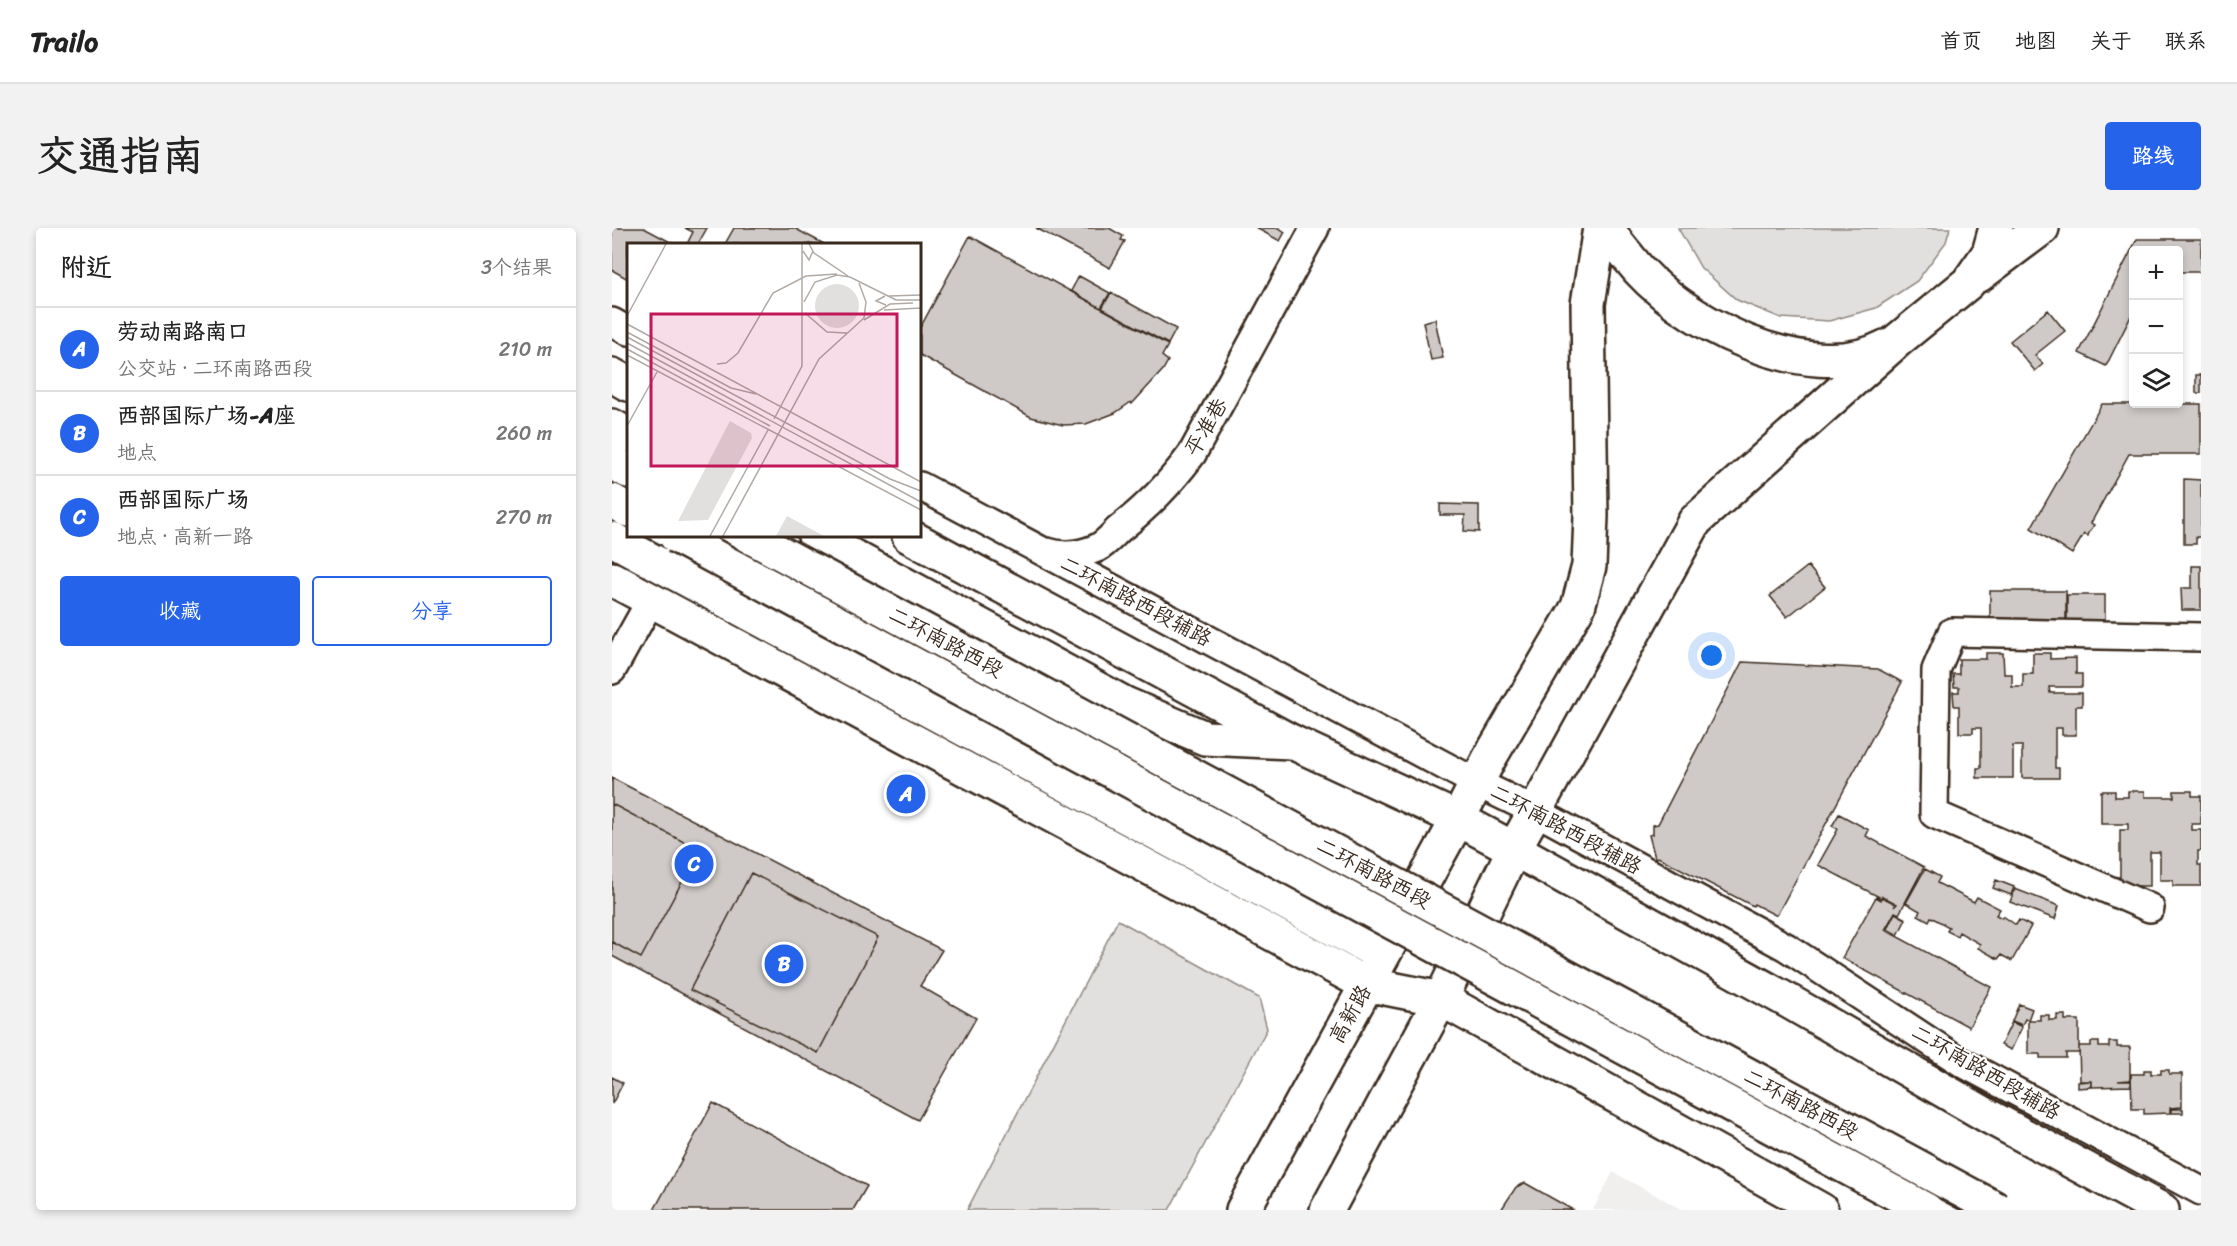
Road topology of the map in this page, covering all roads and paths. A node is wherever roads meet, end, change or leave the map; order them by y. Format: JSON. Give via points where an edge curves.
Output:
{"nodes":[{"id":1,"x":1315,"y":228,"type":"edge"},
{"id":2,"x":1600,"y":228,"type":"edge"},
{"id":3,"x":1609,"y":228,"type":"edge"},
{"id":4,"x":1996,"y":228,"type":"edge"},
{"id":5,"x":2042,"y":228,"type":"edge"},
{"id":6,"x":1968,"y":283,"type":"junction"},
{"id":7,"x":612,"y":322,"type":"edge"},
{"id":8,"x":627,"y":330,"type":"edge"},
{"id":9,"x":1898,"y":340,"type":"junction"},
{"id":10,"x":612,"y":375,"type":"edge"},
{"id":11,"x":627,"y":383,"type":"edge"},
{"id":12,"x":612,"y":426,"type":"edge"},
{"id":13,"x":627,"y":434,"type":"edge"},
{"id":14,"x":612,"y":462,"type":"edge"},
{"id":15,"x":627,"y":470,"type":"edge"},
{"id":16,"x":921,"y":487,"type":"edge"},
{"id":17,"x":612,"y":501,"type":"edge"},
{"id":18,"x":627,"y":509,"type":"edge"},
{"id":19,"x":678,"y":537,"type":"edge"},
{"id":20,"x":751,"y":537,"type":"edge"},
{"id":21,"x":817,"y":537,"type":"edge"},
{"id":22,"x":911,"y":537,"type":"edge"},
{"id":23,"x":612,"y":539,"type":"edge"},
{"id":24,"x":1036,"y":548,"type":"junction"},
{"id":25,"x":612,"y":579,"type":"edge"},
{"id":26,"x":651,"y":600,"type":"junction"},
{"id":27,"x":2201,"y":637,"type":"edge"},
{"id":28,"x":612,"y":670,"type":"edge"},
{"id":29,"x":1292,"y":742,"type":"junction"},
{"id":30,"x":1477,"y":783,"type":"junction"},
{"id":31,"x":1535,"y":811,"type":"junction"},
{"id":32,"x":1458,"y":819,"type":"junction"},
{"id":33,"x":1514,"y":849,"type":"junction"},
{"id":34,"x":2150,"y":908,"type":"dead end"},
{"id":35,"x":1382,"y":955,"type":"junction"},
{"id":36,"x":1366,"y":984,"type":"junction"},
{"id":37,"x":1441,"y":999,"type":"junction"},
{"id":38,"x":2201,"y":1191,"type":"edge"},
{"id":39,"x":1243,"y":1210,"type":"edge"},
{"id":40,"x":1327,"y":1210,"type":"edge"},
{"id":41,"x":1821,"y":1210,"type":"edge"},
{"id":42,"x":1926,"y":1210,"type":"edge"},
{"id":43,"x":1998,"y":1210,"type":"edge"},
{"id":44,"x":2162,"y":1210,"type":"edge"}],
"edges":[{"from":1,"to":24,"type":"street","name":"平准巷","via":[[1192,454],[1175,476],[1150,504],[1098,547],[1056,555]]},
{"from":2,"to":30,"type":"main road","name":"高新路","via":[[1588,304],[1589,566],[1578,607]]},
{"from":3,"to":9,"type":"main road","via":[[1634,265],[1657,288],[1686,311],[1750,343],[1781,353],[1846,360],[1873,354]]},
{"from":4,"to":6,"type":"main road","via":[[1989,253]]},
{"from":5,"to":6,"type":"main road"},
{"from":6,"to":9,"type":"main road"},
{"from":7,"to":8,"type":"street"},
{"from":9,"to":31,"type":"main road","via":[[1695,521]]},
{"from":10,"to":11,"type":"main road"},
{"from":12,"to":13,"type":"main road"},
{"from":14,"to":15,"type":"main road"},
{"from":16,"to":24,"type":"street","name":"二环南路西段辅路"},
{"from":17,"to":18,"type":"main road"},
{"from":19,"to":42,"type":"main road","name":"二环南路西段","bridge":true},
{"from":20,"to":43,"type":"main road","name":"二环南路西段","bridge":true},
{"from":21,"to":29,"type":"main road","via":[[1125,704],[1205,738]]},
{"from":22,"to":29,"type":"main road"},
{"from":23,"to":35,"type":"main road"},
{"from":24,"to":30,"type":"street","name":"二环南路西段辅路"},
{"from":25,"to":26,"type":"main road"},
{"from":26,"to":28,"type":"street"},
{"from":26,"to":36,"type":"main road"},
{"from":27,"to":34,"type":"street","via":[[1952,632],[1936,670],[1934,814]]},
{"from":29,"to":32,"type":"main road"},
{"from":30,"to":31,"type":"street","name":"二环南路西段辅路"},
{"from":30,"to":32,"type":"main road","name":"高新路"},
{"from":31,"to":33,"type":"main road"},
{"from":31,"to":38,"type":"street","name":"二环南路西段辅路","via":[[1786,947],[1961,1062]]},
{"from":32,"to":33,"type":"main road"},
{"from":32,"to":35,"type":"main road","name":"高新路"},
{"from":33,"to":37,"type":"main road"},
{"from":33,"to":44,"type":"main road"},
{"from":35,"to":36,"type":"main road","name":"高新路"},
{"from":36,"to":37,"type":"main road"},
{"from":36,"to":39,"type":"main road","name":"高新路"},
{"from":37,"to":40,"type":"main road"},
{"from":37,"to":41,"type":"main road"}]}
